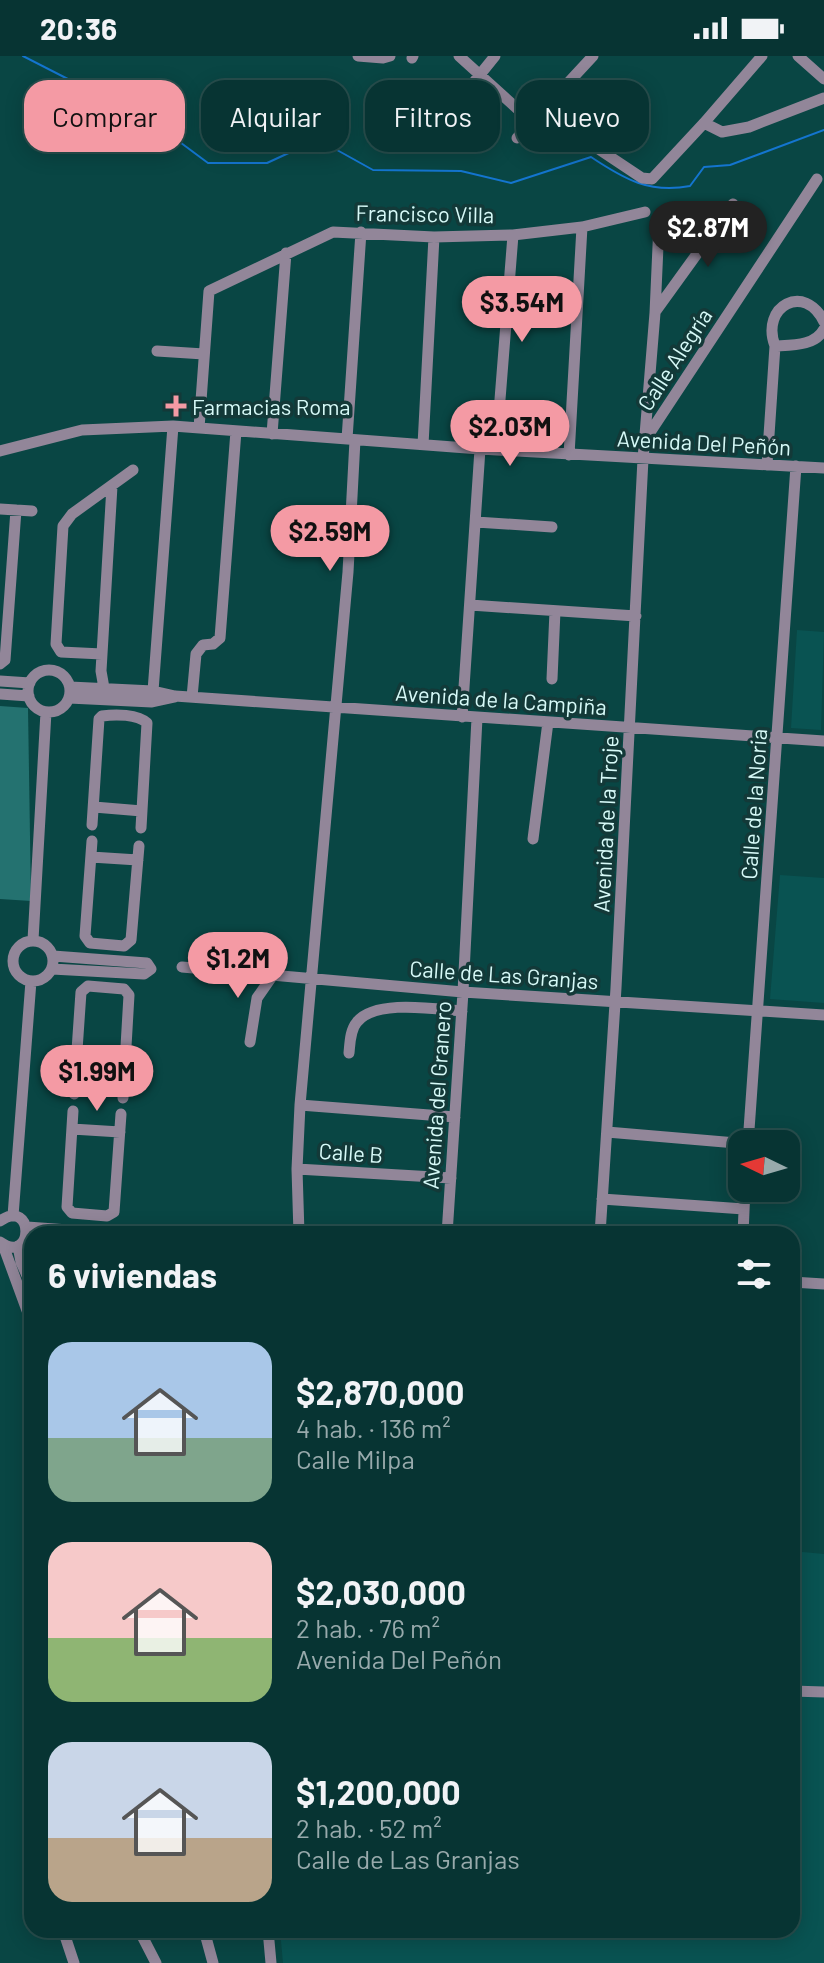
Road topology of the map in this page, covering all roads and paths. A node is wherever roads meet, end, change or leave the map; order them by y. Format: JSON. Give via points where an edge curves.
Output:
{"nodes":[{"id":1,"x":358,"y":56,"type":"edge"},
{"id":2,"x":390,"y":56,"type":"edge"},
{"id":3,"x":459,"y":56,"type":"edge"},
{"id":4,"x":495,"y":56,"type":"edge"},
{"id":5,"x":593,"y":56,"type":"edge"},
{"id":6,"x":762,"y":56,"type":"edge"},
{"id":7,"x":798,"y":56,"type":"edge"},
{"id":8,"x":479,"y":73,"type":"junction"},
{"id":9,"x":824,"y":79,"type":"edge"},
{"id":10,"x":474,"y":80,"type":"edge"},
{"id":11,"x":572,"y":80,"type":"edge"},
{"id":12,"x":824,"y":98,"type":"edge"},
{"id":13,"x":516,"y":107,"type":"edge"},
{"id":14,"x":704,"y":123,"type":"junction"},
{"id":15,"x":604,"y":152,"type":"edge"},
{"id":16,"x":817,"y":179,"type":"dead end"},
{"id":17,"x":733,"y":204,"type":"dead end"},
{"id":18,"x":645,"y":212,"type":"dead end"},
{"id":19,"x":659,"y":224,"type":"dead end"},
{"id":20,"x":582,"y":227,"type":"junction"},
{"id":21,"x":361,"y":232,"type":"junction"},
{"id":22,"x":513,"y":235,"type":"junction"},
{"id":23,"x":434,"y":237,"type":"junction"},
{"id":24,"x":286,"y":253,"type":"junction"},
{"id":25,"x":655,"y":313,"type":"junction"},
{"id":26,"x":824,"y":322,"type":"edge"},
{"id":27,"x":824,"y":329,"type":"edge"},
{"id":28,"x":775,"y":346,"type":"junction"},
{"id":29,"x":157,"y":351,"type":"dead end"},
{"id":30,"x":204,"y":354,"type":"junction"},
{"id":31,"x":173,"y":426,"type":"junction"},
{"id":32,"x":199,"y":428,"type":"junction"},
{"id":33,"x":236,"y":431,"type":"junction"},
{"id":34,"x":272,"y":434,"type":"junction"},
{"id":35,"x":351,"y":440,"type":"junction"},
{"id":36,"x":645,"y":441,"type":"junction"},
{"id":37,"x":423,"y":445,"type":"junction"},
{"id":38,"x":480,"y":449,"type":"junction"},
{"id":39,"x":496,"y":450,"type":"junction"},
{"id":40,"x":0,"y":451,"type":"edge"},
{"id":41,"x":569,"y":455,"type":"junction"},
{"id":42,"x":643,"y":459,"type":"junction"},
{"id":43,"x":767,"y":465,"type":"junction"},
{"id":44,"x":796,"y":466,"type":"junction"},
{"id":45,"x":824,"y":468,"type":"edge"},
{"id":46,"x":133,"y":470,"type":"dead end"},
{"id":47,"x":112,"y":486,"type":"junction"},
{"id":48,"x":0,"y":509,"type":"edge"},
{"id":49,"x":16,"y":510,"type":"junction"},
{"id":50,"x":32,"y":511,"type":"dead end"},
{"id":51,"x":476,"y":522,"type":"junction"},
{"id":52,"x":552,"y":527,"type":"dead end"},
{"id":53,"x":470,"y":605,"type":"junction"},
{"id":54,"x":555,"y":611,"type":"junction"},
{"id":55,"x":636,"y":616,"type":"junction"},
{"id":56,"x":102,"y":654,"type":"junction"},
{"id":57,"x":0,"y":664,"type":"edge"},
{"id":58,"x":552,"y":679,"type":"dead end"},
{"id":59,"x":0,"y":681,"type":"edge"},
{"id":60,"x":29,"y":690,"type":"junction"},
{"id":61,"x":153,"y":691,"type":"junction"},
{"id":62,"x":69,"y":692,"type":"junction"},
{"id":63,"x":0,"y":694,"type":"edge"},
{"id":64,"x":138,"y":695,"type":"junction"},
{"id":65,"x":175,"y":696,"type":"junction"},
{"id":66,"x":192,"y":697,"type":"junction"},
{"id":67,"x":112,"y":702,"type":"junction"},
{"id":68,"x":336,"y":709,"type":"junction"},
{"id":69,"x":46,"y":712,"type":"junction"},
{"id":70,"x":462,"y":717,"type":"junction"},
{"id":71,"x":477,"y":718,"type":"junction"},
{"id":72,"x":548,"y":722,"type":"junction"},
{"id":73,"x":630,"y":727,"type":"junction"},
{"id":74,"x":778,"y":738,"type":"junction"},
{"id":75,"x":824,"y":741,"type":"edge"},
{"id":76,"x":94,"y":807,"type":"junction"},
{"id":77,"x":142,"y":811,"type":"junction"},
{"id":78,"x":92,"y":825,"type":"dead end"},
{"id":79,"x":141,"y":828,"type":"dead end"},
{"id":80,"x":533,"y":839,"type":"dead end"},
{"id":81,"x":92,"y":841,"type":"dead end"},
{"id":82,"x":139,"y":846,"type":"dead end"},
{"id":83,"x":91,"y":857,"type":"junction"},
{"id":84,"x":138,"y":860,"type":"junction"},
{"id":85,"x":33,"y":940,"type":"junction"},
{"id":86,"x":110,"y":945,"type":"junction"},
{"id":87,"x":15,"y":952,"type":"junction"},
{"id":88,"x":0,"y":953,"type":"edge"},
{"id":89,"x":53,"y":956,"type":"junction"},
{"id":90,"x":0,"y":965,"type":"edge"},
{"id":91,"x":109,"y":966,"type":"junction"},
{"id":92,"x":14,"y":967,"type":"junction"},
{"id":93,"x":182,"y":967,"type":"dead end"},
{"id":94,"x":52,"y":969,"type":"junction"},
{"id":95,"x":273,"y":975,"type":"junction"},
{"id":96,"x":313,"y":980,"type":"junction"},
{"id":97,"x":31,"y":981,"type":"junction"},
{"id":98,"x":108,"y":987,"type":"junction"},
{"id":99,"x":463,"y":992,"type":"junction"},
{"id":100,"x":615,"y":1001,"type":"junction"},
{"id":101,"x":462,"y":1011,"type":"junction"},
{"id":102,"x":758,"y":1012,"type":"junction"},
{"id":103,"x":824,"y":1015,"type":"edge"},
{"id":104,"x":250,"y":1042,"type":"dead end"},
{"id":105,"x":349,"y":1053,"type":"dead end"},
{"id":106,"x":75,"y":1080,"type":"junction"},
{"id":107,"x":124,"y":1083,"type":"junction"},
{"id":108,"x":74,"y":1094,"type":"dead end"},
{"id":109,"x":123,"y":1098,"type":"dead end"},
{"id":110,"x":300,"y":1105,"type":"junction"},
{"id":111,"x":73,"y":1111,"type":"dead end"},
{"id":112,"x":121,"y":1114,"type":"dead end"},
{"id":113,"x":455,"y":1117,"type":"junction"},
{"id":114,"x":72,"y":1129,"type":"junction"},
{"id":115,"x":749,"y":1130,"type":"edge"},
{"id":116,"x":120,"y":1132,"type":"junction"},
{"id":117,"x":607,"y":1132,"type":"junction"},
{"id":118,"x":728,"y":1142,"type":"edge"},
{"id":119,"x":297,"y":1169,"type":"junction"},
{"id":120,"x":451,"y":1178,"type":"junction"},
{"id":121,"x":602,"y":1199,"type":"junction"},
{"id":122,"x":744,"y":1202,"type":"edge"},
{"id":123,"x":744,"y":1209,"type":"junction"},
{"id":124,"x":90,"y":1215,"type":"junction"},
{"id":125,"x":4,"y":1217,"type":"edge"},
{"id":126,"x":90,"y":1226,"type":"edge"},
{"id":127,"x":299,"y":1226,"type":"edge"},
{"id":128,"x":448,"y":1226,"type":"edge"},
{"id":129,"x":600,"y":1226,"type":"edge"},
{"id":130,"x":743,"y":1226,"type":"edge"},
{"id":131,"x":24,"y":1228,"type":"edge"},
{"id":132,"x":24,"y":1238,"type":"edge"},
{"id":133,"x":2,"y":1244,"type":"edge"},
{"id":134,"x":24,"y":1247,"type":"edge"},
{"id":135,"x":24,"y":1269,"type":"edge"},
{"id":136,"x":800,"y":1282,"type":"edge"},
{"id":137,"x":824,"y":1284,"type":"edge"},
{"id":138,"x":24,"y":1303,"type":"edge"},
{"id":139,"x":800,"y":1691,"type":"edge"},
{"id":140,"x":824,"y":1692,"type":"edge"},
{"id":141,"x":65,"y":1938,"type":"edge"},
{"id":142,"x":143,"y":1938,"type":"edge"},
{"id":143,"x":206,"y":1938,"type":"edge"},
{"id":144,"x":269,"y":1938,"type":"edge"},
{"id":145,"x":74,"y":1963,"type":"edge"},
{"id":146,"x":156,"y":1963,"type":"edge"},
{"id":147,"x":213,"y":1963,"type":"edge"},
{"id":148,"x":271,"y":1963,"type":"edge"}],
"edges":[{"from":1,"to":2,"type":"street"},
{"from":3,"to":8,"type":"street"},
{"from":4,"to":8,"type":"street"},
{"from":5,"to":11,"type":"street"},
{"from":6,"to":14,"type":"street"},
{"from":7,"to":9,"type":"street"},
{"from":8,"to":10,"type":"street"},
{"from":8,"to":13,"type":"street"},
{"from":12,"to":14,"type":"street","via":[[749,127],[722,132]]},
{"from":14,"to":15,"type":"street","via":[[648,180]]},
{"from":16,"to":36,"type":"street","name":"Calle Alegría"},
{"from":17,"to":25,"type":"street"},
{"from":18,"to":20,"type":"street","name":"Francisco Villa"},
{"from":19,"to":25,"type":"street","name":"Avenida de la Troje"},
{"from":20,"to":22,"type":"street","name":"Francisco Villa"},
{"from":20,"to":41,"type":"street"},
{"from":21,"to":23,"type":"street","name":"Francisco Villa"},
{"from":21,"to":24,"type":"street","name":"Francisco Villa","via":[[333,232]]},
{"from":21,"to":35,"type":"street"},
{"from":22,"to":23,"type":"street","name":"Francisco Villa"},
{"from":22,"to":39,"type":"street"},
{"from":23,"to":37,"type":"street"},
{"from":24,"to":30,"type":"street","name":"Francisco Villa","via":[[209,291]]},
{"from":24,"to":34,"type":"street"},
{"from":25,"to":36,"type":"street","name":"Avenida de la Troje"},
{"from":26,"to":28,"type":"street","via":[[811,306],[787,303],[775,315]]},
{"from":27,"to":28,"type":"street","via":[[810,342]]},
{"from":28,"to":43,"type":"street"},
{"from":29,"to":30,"type":"street"},
{"from":30,"to":32,"type":"street","name":"Francisco Villa"},
{"from":31,"to":32,"type":"street","name":"Avenida Del Peñón"},
{"from":31,"to":40,"type":"street","name":"Avenida Del Peñón","via":[[82,430]]},
{"from":31,"to":61,"type":"street"},
{"from":32,"to":33,"type":"street","name":"Avenida Del Peñón"},
{"from":33,"to":34,"type":"street","name":"Avenida Del Peñón"},
{"from":33,"to":66,"type":"street","via":[[220,638],[196,654]]},
{"from":34,"to":35,"type":"street","name":"Avenida Del Peñón"},
{"from":35,"to":37,"type":"street","name":"Avenida Del Peñón"},
{"from":35,"to":68,"type":"street","via":[[348,572]]},
{"from":36,"to":42,"type":"street","name":"Avenida de la Troje"},
{"from":37,"to":38,"type":"street","name":"Avenida Del Peñón"},
{"from":38,"to":39,"type":"street","name":"Avenida Del Peñón"},
{"from":38,"to":51,"type":"street"},
{"from":39,"to":41,"type":"street","name":"Avenida Del Peñón"},
{"from":41,"to":42,"type":"street","name":"Avenida Del Peñón"},
{"from":42,"to":43,"type":"street","name":"Avenida Del Peñón"},
{"from":42,"to":55,"type":"street","name":"Avenida de la Troje"},
{"from":43,"to":44,"type":"street","name":"Avenida Del Peñón"},
{"from":44,"to":45,"type":"street","name":"Avenida Del Peñón"},
{"from":44,"to":74,"type":"street","name":"Calle de la Noria"},
{"from":46,"to":47,"type":"street"},
{"from":47,"to":56,"type":"street"},
{"from":47,"to":56,"type":"street","via":[[63,526],[56,644],[61,652]]},
{"from":48,"to":49,"type":"street"},
{"from":49,"to":50,"type":"street"},
{"from":49,"to":57,"type":"street","via":[[5,660]]},
{"from":51,"to":52,"type":"street"},
{"from":51,"to":53,"type":"street"},
{"from":53,"to":54,"type":"street"},
{"from":53,"to":70,"type":"street"},
{"from":54,"to":55,"type":"street"},
{"from":54,"to":58,"type":"street"},
{"from":55,"to":73,"type":"street","name":"Avenida de la Troje"},
{"from":56,"to":67,"type":"street","via":[[101,671]]},
{"from":59,"to":60,"type":"street"},
{"from":60,"to":62,"type":"street","via":[[41,672],[51,670],[65,677]]},
{"from":60,"to":63,"type":"street"},
{"from":60,"to":69,"type":"street","via":[[35,707]]},
{"from":61,"to":64,"type":"street","name":"Avenida de la Campiña"},
{"from":61,"to":65,"type":"street","name":"Avenida de la Campiña"},
{"from":62,"to":67,"type":"street","name":"Avenida de la Campiña"},
{"from":62,"to":67,"type":"street","name":"Avenida de la Campiña"},
{"from":62,"to":69,"type":"street","via":[[60,709]]},
{"from":64,"to":65,"type":"street","name":"Avenida de la Campiña","via":[[163,701]]},
{"from":64,"to":67,"type":"street","name":"Avenida de la Campiña"},
{"from":65,"to":66,"type":"street","name":"Avenida de la Campiña"},
{"from":66,"to":68,"type":"street","name":"Avenida de la Campiña"},
{"from":67,"to":76,"type":"street","via":[[99,719]]},
{"from":67,"to":77,"type":"street","via":[[147,723]]},
{"from":68,"to":70,"type":"street","name":"Avenida de la Campiña"},
{"from":68,"to":96,"type":"street"},
{"from":69,"to":85,"type":"street"},
{"from":70,"to":71,"type":"street","name":"Avenida de la Campiña"},
{"from":71,"to":72,"type":"street","name":"Avenida de la Campiña"},
{"from":71,"to":99,"type":"street","name":"Avenida del Granero"},
{"from":72,"to":73,"type":"street","name":"Avenida de la Campiña"},
{"from":72,"to":80,"type":"street"},
{"from":73,"to":74,"type":"street","name":"Avenida de la Campiña"},
{"from":73,"to":100,"type":"street","name":"Avenida de la Troje"},
{"from":74,"to":75,"type":"street","name":"Avenida de la Campiña"},
{"from":74,"to":102,"type":"street","name":"Calle de la Noria"},
{"from":76,"to":77,"type":"street"},
{"from":76,"to":78,"type":"street"},
{"from":77,"to":79,"type":"street"},
{"from":81,"to":83,"type":"street"},
{"from":82,"to":84,"type":"street"},
{"from":83,"to":84,"type":"street"},
{"from":83,"to":86,"type":"street","via":[[85,936],[90,943]]},
{"from":84,"to":86,"type":"street","via":[[131,940],[124,946]]},
{"from":85,"to":87,"type":"street"},
{"from":85,"to":89,"type":"street"},
{"from":86,"to":91,"type":"street"},
{"from":87,"to":88,"type":"street"},
{"from":87,"to":92,"type":"street"},
{"from":89,"to":91,"type":"street"},
{"from":89,"to":94,"type":"street"},
{"from":90,"to":92,"type":"street"},
{"from":91,"to":94,"type":"street"},
{"from":91,"to":98,"type":"street"},
{"from":92,"to":97,"type":"street"},
{"from":93,"to":95,"type":"street","name":"Calle de Las Granjas"},
{"from":94,"to":97,"type":"street"},
{"from":95,"to":96,"type":"street","name":"Calle de Las Granjas"},
{"from":95,"to":104,"type":"street","via":[[257,998]]},
{"from":96,"to":99,"type":"street","name":"Calle de Las Granjas"},
{"from":96,"to":110,"type":"street"},
{"from":97,"to":125,"type":"street"},
{"from":98,"to":106,"type":"street","via":[[88,986],[81,992]]},
{"from":98,"to":107,"type":"street","via":[[129,995]]},
{"from":99,"to":100,"type":"street","name":"Calle de Las Granjas"},
{"from":99,"to":101,"type":"street","name":"Avenida del Granero"},
{"from":100,"to":102,"type":"street","name":"Calle de Las Granjas"},
{"from":100,"to":117,"type":"street","name":"Avenida de la Troje"},
{"from":101,"to":105,"type":"street","via":[[389,1006],[358,1020]]},
{"from":101,"to":113,"type":"street","name":"Avenida del Granero"},
{"from":102,"to":103,"type":"street","name":"Calle de Las Granjas"},
{"from":102,"to":115,"type":"street","name":"Calle de la Noria"},
{"from":106,"to":107,"type":"street"},
{"from":106,"to":108,"type":"street"},
{"from":107,"to":109,"type":"street"},
{"from":110,"to":113,"type":"street"},
{"from":110,"to":119,"type":"street"},
{"from":111,"to":114,"type":"street"},
{"from":112,"to":116,"type":"street"},
{"from":113,"to":120,"type":"street","name":"Avenida del Granero"},
{"from":114,"to":116,"type":"street"},
{"from":114,"to":124,"type":"street","via":[[67,1207],[72,1213]]},
{"from":116,"to":124,"type":"street","via":[[114,1212]]},
{"from":117,"to":118,"type":"street"},
{"from":117,"to":121,"type":"street","name":"Avenida de la Troje"},
{"from":119,"to":120,"type":"street","name":"Calle B"},
{"from":119,"to":127,"type":"street"},
{"from":120,"to":128,"type":"street","name":"Avenida del Granero"},
{"from":121,"to":123,"type":"street"},
{"from":121,"to":129,"type":"street","name":"Avenida de la Troje"},
{"from":122,"to":123,"type":"street"},
{"from":123,"to":130,"type":"street"},
{"from":124,"to":126,"type":"street"},
{"from":125,"to":131,"type":"street","via":[[22,1220]]},
{"from":132,"to":133,"type":"street"},
{"from":133,"to":138,"type":"street"},
{"from":134,"to":135,"type":"street"},
{"from":136,"to":137,"type":"street"},
{"from":139,"to":140,"type":"street"},
{"from":141,"to":145,"type":"street"},
{"from":142,"to":146,"type":"street"},
{"from":143,"to":147,"type":"street"},
{"from":144,"to":148,"type":"street"}]}
